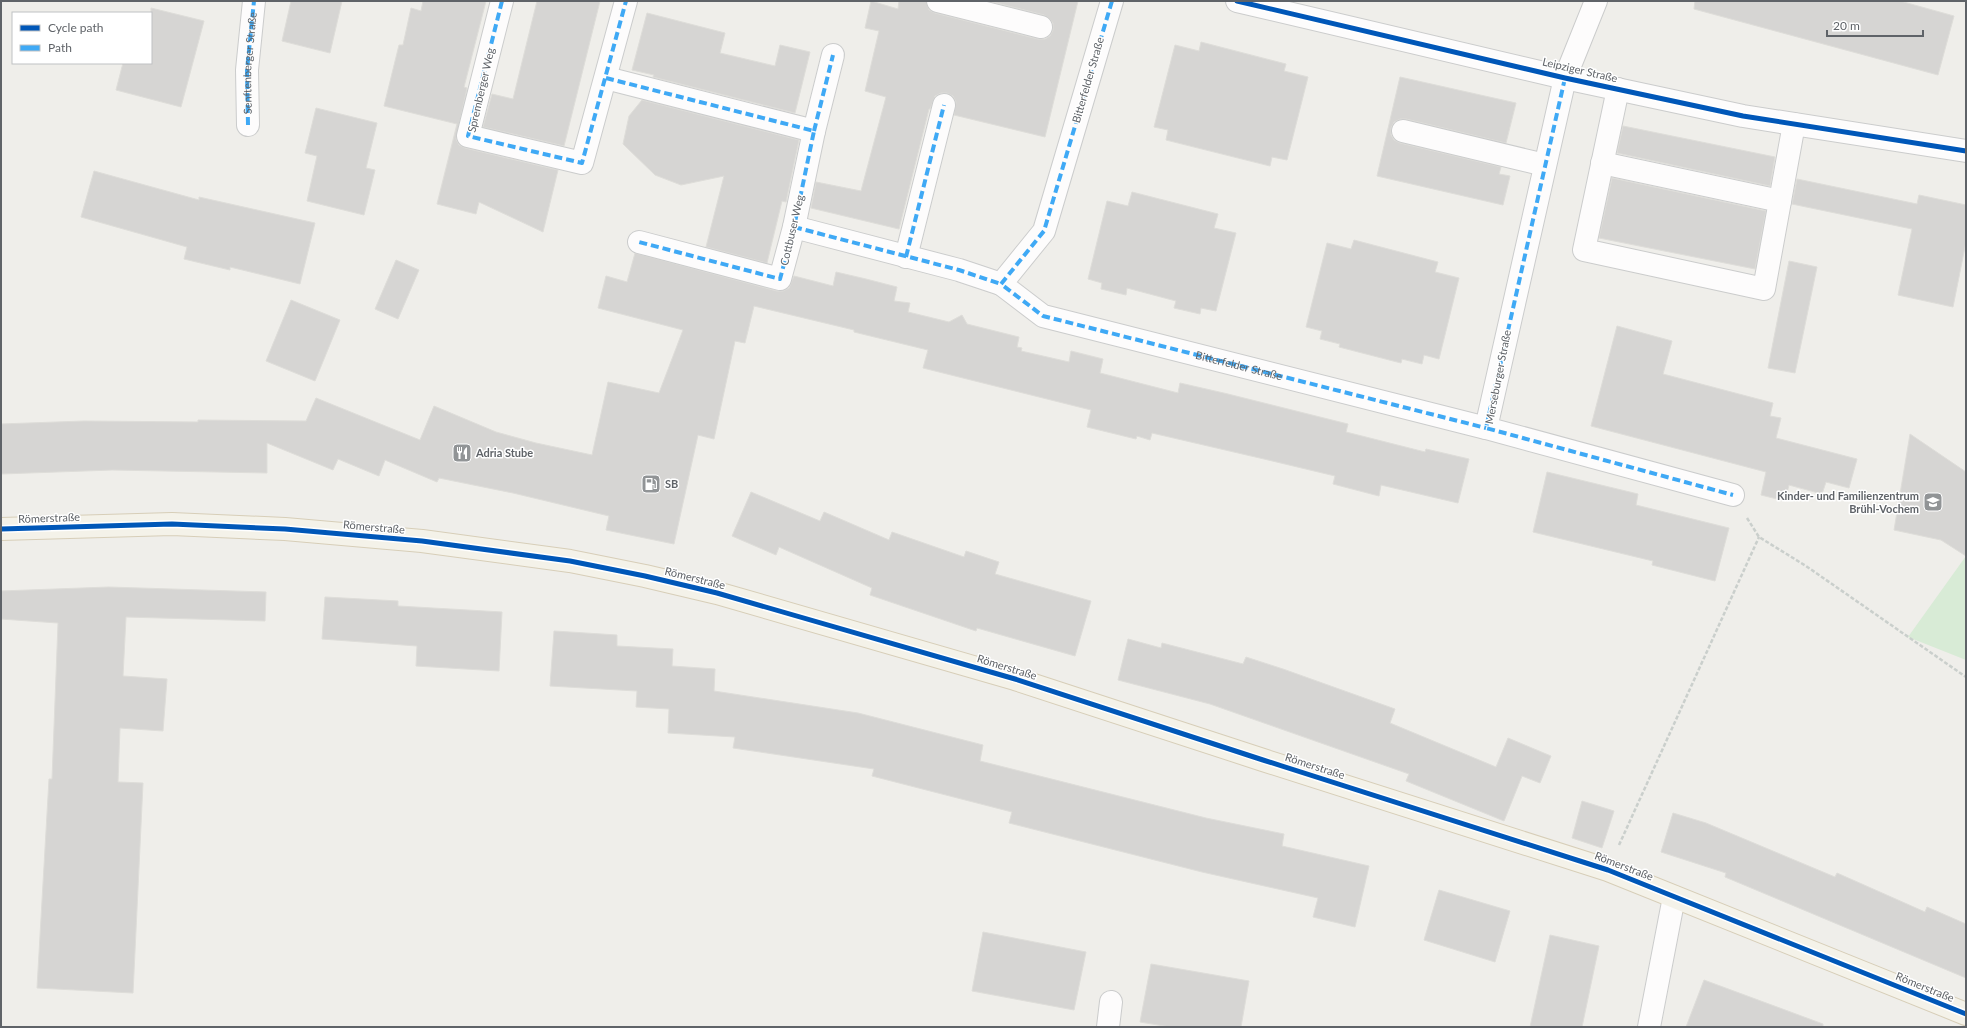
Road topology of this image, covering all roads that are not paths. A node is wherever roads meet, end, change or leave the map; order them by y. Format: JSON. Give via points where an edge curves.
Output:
{"nodes":[{"id":1,"x":254,"y":1,"type":"edge"},
{"id":2,"x":502,"y":1,"type":"edge"},
{"id":3,"x":626,"y":1,"type":"edge"},
{"id":4,"x":938,"y":1,"type":"edge"},
{"id":5,"x":1112,"y":1,"type":"edge"},
{"id":6,"x":1237,"y":1,"type":"edge"},
{"id":7,"x":1596,"y":1,"type":"edge"},
{"id":8,"x":1041,"y":27,"type":"dead end"},
{"id":9,"x":833,"y":55,"type":"dead end"},
{"id":10,"x":606,"y":78,"type":"junction"},
{"id":11,"x":1565,"y":78,"type":"junction"},
{"id":12,"x":1618,"y":89,"type":"junction"},
{"id":13,"x":944,"y":105,"type":"dead end"},
{"id":14,"x":1794,"y":124,"type":"junction"},
{"id":15,"x":248,"y":125,"type":"dead end"},
{"id":16,"x":814,"y":131,"type":"junction"},
{"id":17,"x":1403,"y":131,"type":"dead end"},
{"id":18,"x":1966,"y":151,"type":"edge"},
{"id":19,"x":1602,"y":164,"type":"junction"},
{"id":20,"x":1545,"y":165,"type":"junction"},
{"id":21,"x":1780,"y":201,"type":"junction"},
{"id":22,"x":794,"y":227,"type":"junction"},
{"id":23,"x":639,"y":242,"type":"dead end"},
{"id":24,"x":906,"y":256,"type":"junction"},
{"id":25,"x":1001,"y":284,"type":"junction"},
{"id":26,"x":1486,"y":428,"type":"junction"},
{"id":27,"x":1733,"y":495,"type":"road end"},
{"id":28,"x":1,"y":529,"type":"edge"},
{"id":29,"x":1674,"y":897,"type":"junction"},
{"id":30,"x":1111,"y":1002,"type":"dead end"},
{"id":31,"x":1966,"y":1014,"type":"edge"},
{"id":32,"x":1108,"y":1027,"type":"edge"},
{"id":33,"x":1649,"y":1027,"type":"edge"}],
"edges":[{"from":1,"to":15,"type":"street","name":"Senftenberger Straße","via":[[247,70]]},
{"from":2,"to":10,"type":"street","name":"Spremberger Weg","via":[[468,136],[582,163]]},
{"from":3,"to":10,"type":"street"},
{"from":4,"to":8,"type":"street"},
{"from":5,"to":25,"type":"street","name":"Bitterfelder Straße","via":[[1044,231]]},
{"from":6,"to":11,"type":"street","name":"Leipziger Straße"},
{"from":7,"to":11,"type":"street","name":"Merseburger Straße"},
{"from":9,"to":16,"type":"street","name":"Cottbuser Weg"},
{"from":10,"to":16,"type":"street"},
{"from":11,"to":12,"type":"street","name":"Leipziger Straße"},
{"from":11,"to":20,"type":"street","name":"Merseburger Straße"},
{"from":12,"to":14,"type":"street","name":"Leipziger Straße"},
{"from":12,"to":19,"type":"street"},
{"from":13,"to":24,"type":"street"},
{"from":14,"to":18,"type":"street","name":"Leipziger Straße"},
{"from":14,"to":21,"type":"street"},
{"from":16,"to":22,"type":"street","name":"Cottbuser Weg"},
{"from":17,"to":20,"type":"street"},
{"from":19,"to":21,"type":"street"},
{"from":19,"to":21,"type":"street","via":[[1584,250],[1764,289]]},
{"from":20,"to":26,"type":"street","name":"Merseburger Straße"},
{"from":22,"to":23,"type":"street","name":"Cottbuser Weg","via":[[780,279]]},
{"from":22,"to":24,"type":"street","name":"Bitterfelder Straße"},
{"from":24,"to":25,"type":"street","name":"Bitterfelder Straße"},
{"from":25,"to":26,"type":"street","name":"Bitterfelder Straße","via":[[1043,316]]},
{"from":26,"to":27,"type":"street","name":"Merseburger Straße"},
{"from":28,"to":29,"type":"main road","name":"Römerstraße","via":[[172,524],[285,530],[422,541],[570,560],[645,576],[780,610],[1015,679],[1608,870]]},
{"from":29,"to":31,"type":"main road","name":"Römerstraße"},
{"from":29,"to":33,"type":"street"},
{"from":30,"to":32,"type":"street"}]}
